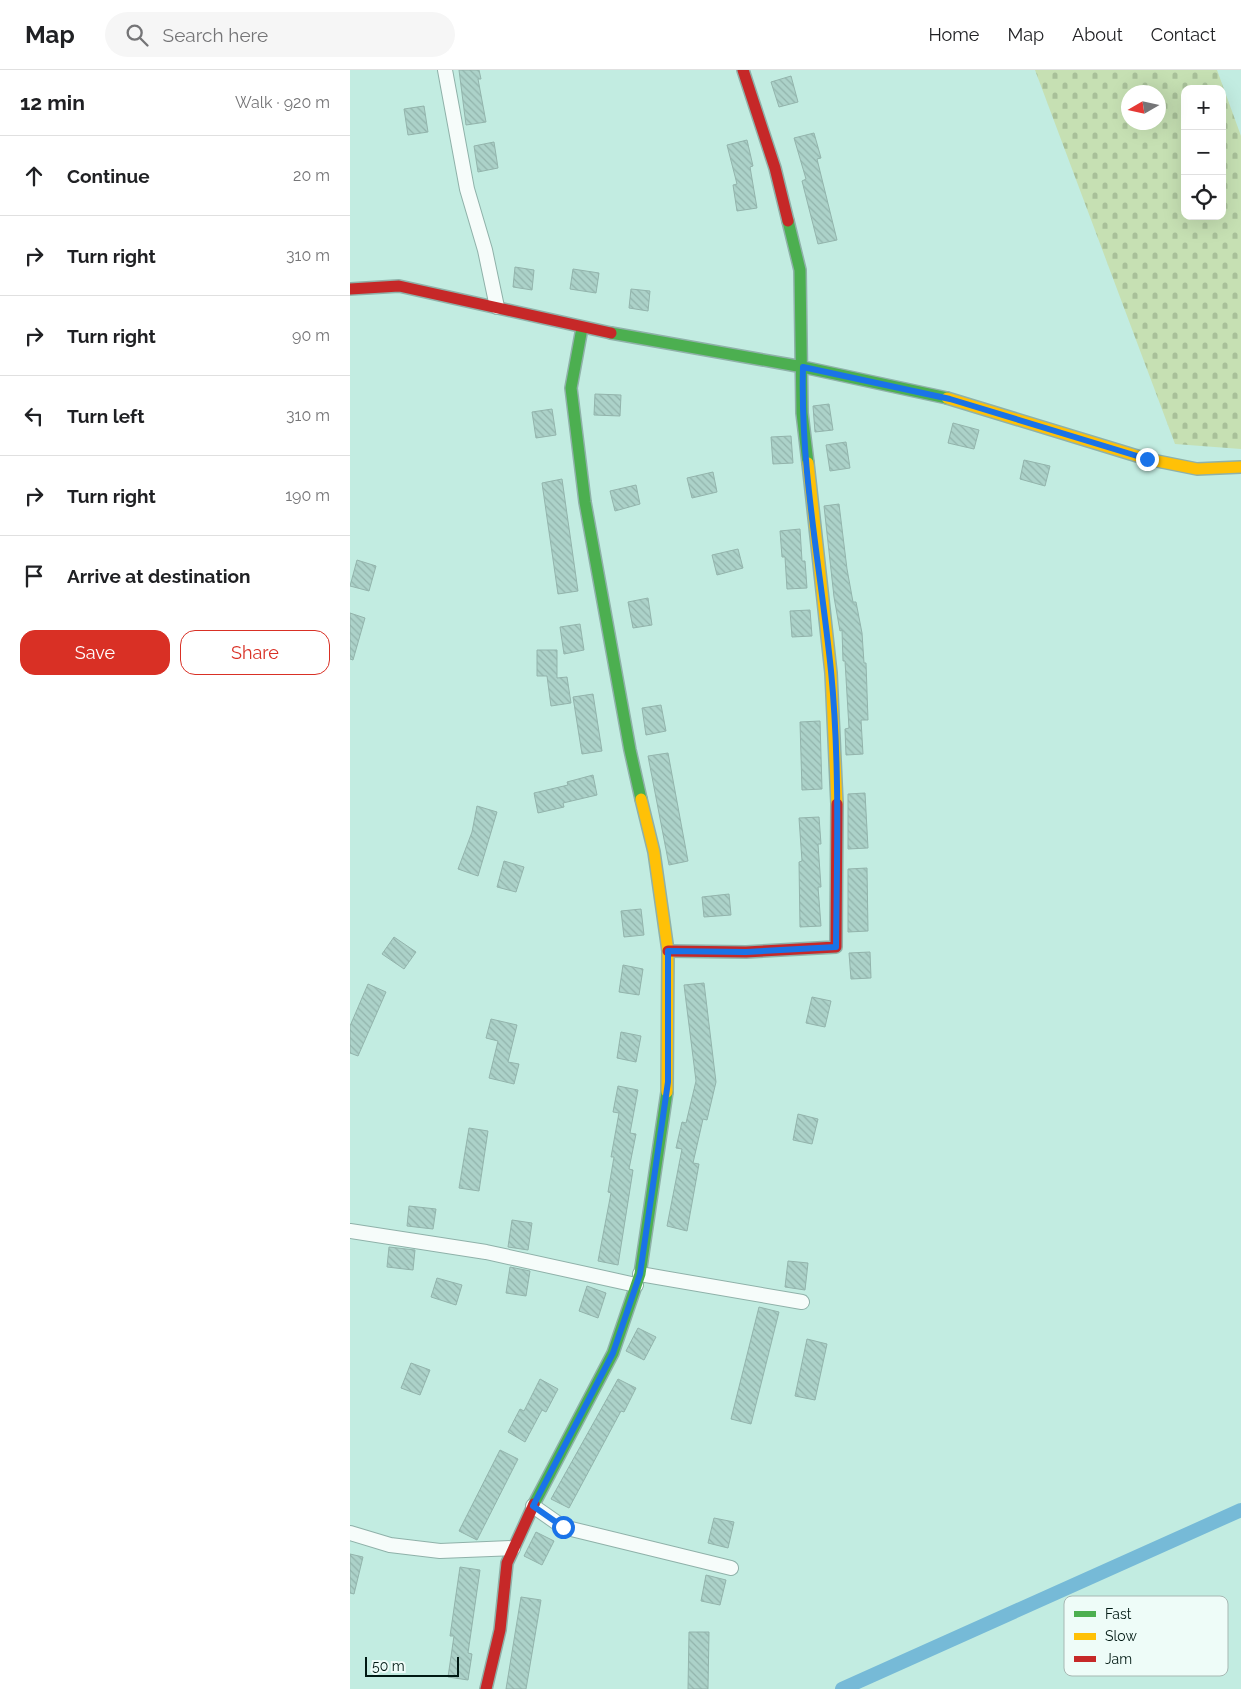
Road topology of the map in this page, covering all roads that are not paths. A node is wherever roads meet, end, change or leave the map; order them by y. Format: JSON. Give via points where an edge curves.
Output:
{"nodes":[{"id":1,"x":445,"y":70,"type":"edge"},
{"id":2,"x":743,"y":70,"type":"edge"},
{"id":3,"x":350,"y":289,"type":"edge"},
{"id":4,"x":498,"y":307,"type":"junction"},
{"id":5,"x":582,"y":328,"type":"junction"},
{"id":6,"x":803,"y":367,"type":"junction"},
{"id":7,"x":1241,"y":467,"type":"edge"},
{"id":8,"x":668,"y":951,"type":"junction"},
{"id":9,"x":350,"y":1231,"type":"edge"},
{"id":10,"x":638,"y":1279,"type":"junction"},
{"id":11,"x":802,"y":1302,"type":"dead end"},
{"id":12,"x":533,"y":1506,"type":"junction"},
{"id":13,"x":350,"y":1533,"type":"edge"},
{"id":14,"x":513,"y":1548,"type":"junction"},
{"id":15,"x":731,"y":1568,"type":"dead end"},
{"id":16,"x":486,"y":1689,"type":"edge"}],
"edges":[{"from":1,"to":4,"type":"street","via":[[467,189]]},
{"from":2,"to":6,"type":"street","via":[[775,168],[800,270]]},
{"from":3,"to":4,"type":"street","via":[[399,286]]},
{"from":4,"to":5,"type":"street"},
{"from":5,"to":6,"type":"street"},
{"from":5,"to":8,"type":"street","via":[[571,388],[584,502],[630,750],[654,852]]},
{"from":6,"to":7,"type":"street","via":[[950,399],[1147,459],[1197,469]]},
{"from":6,"to":8,"type":"street","via":[[802,413],[831,673],[837,806],[836,947],[746,952]]},
{"from":8,"to":10,"type":"street","via":[[668,1082]]},
{"from":9,"to":10,"type":"street"},
{"from":10,"to":11,"type":"street"},
{"from":10,"to":12,"type":"street","via":[[613,1353]]},
{"from":12,"to":14,"type":"street"},
{"from":12,"to":15,"type":"street","via":[[563,1527]]},
{"from":13,"to":14,"type":"street","via":[[390,1545],[440,1551]]},
{"from":14,"to":16,"type":"street","via":[[506,1563],[500,1630]]}]}
